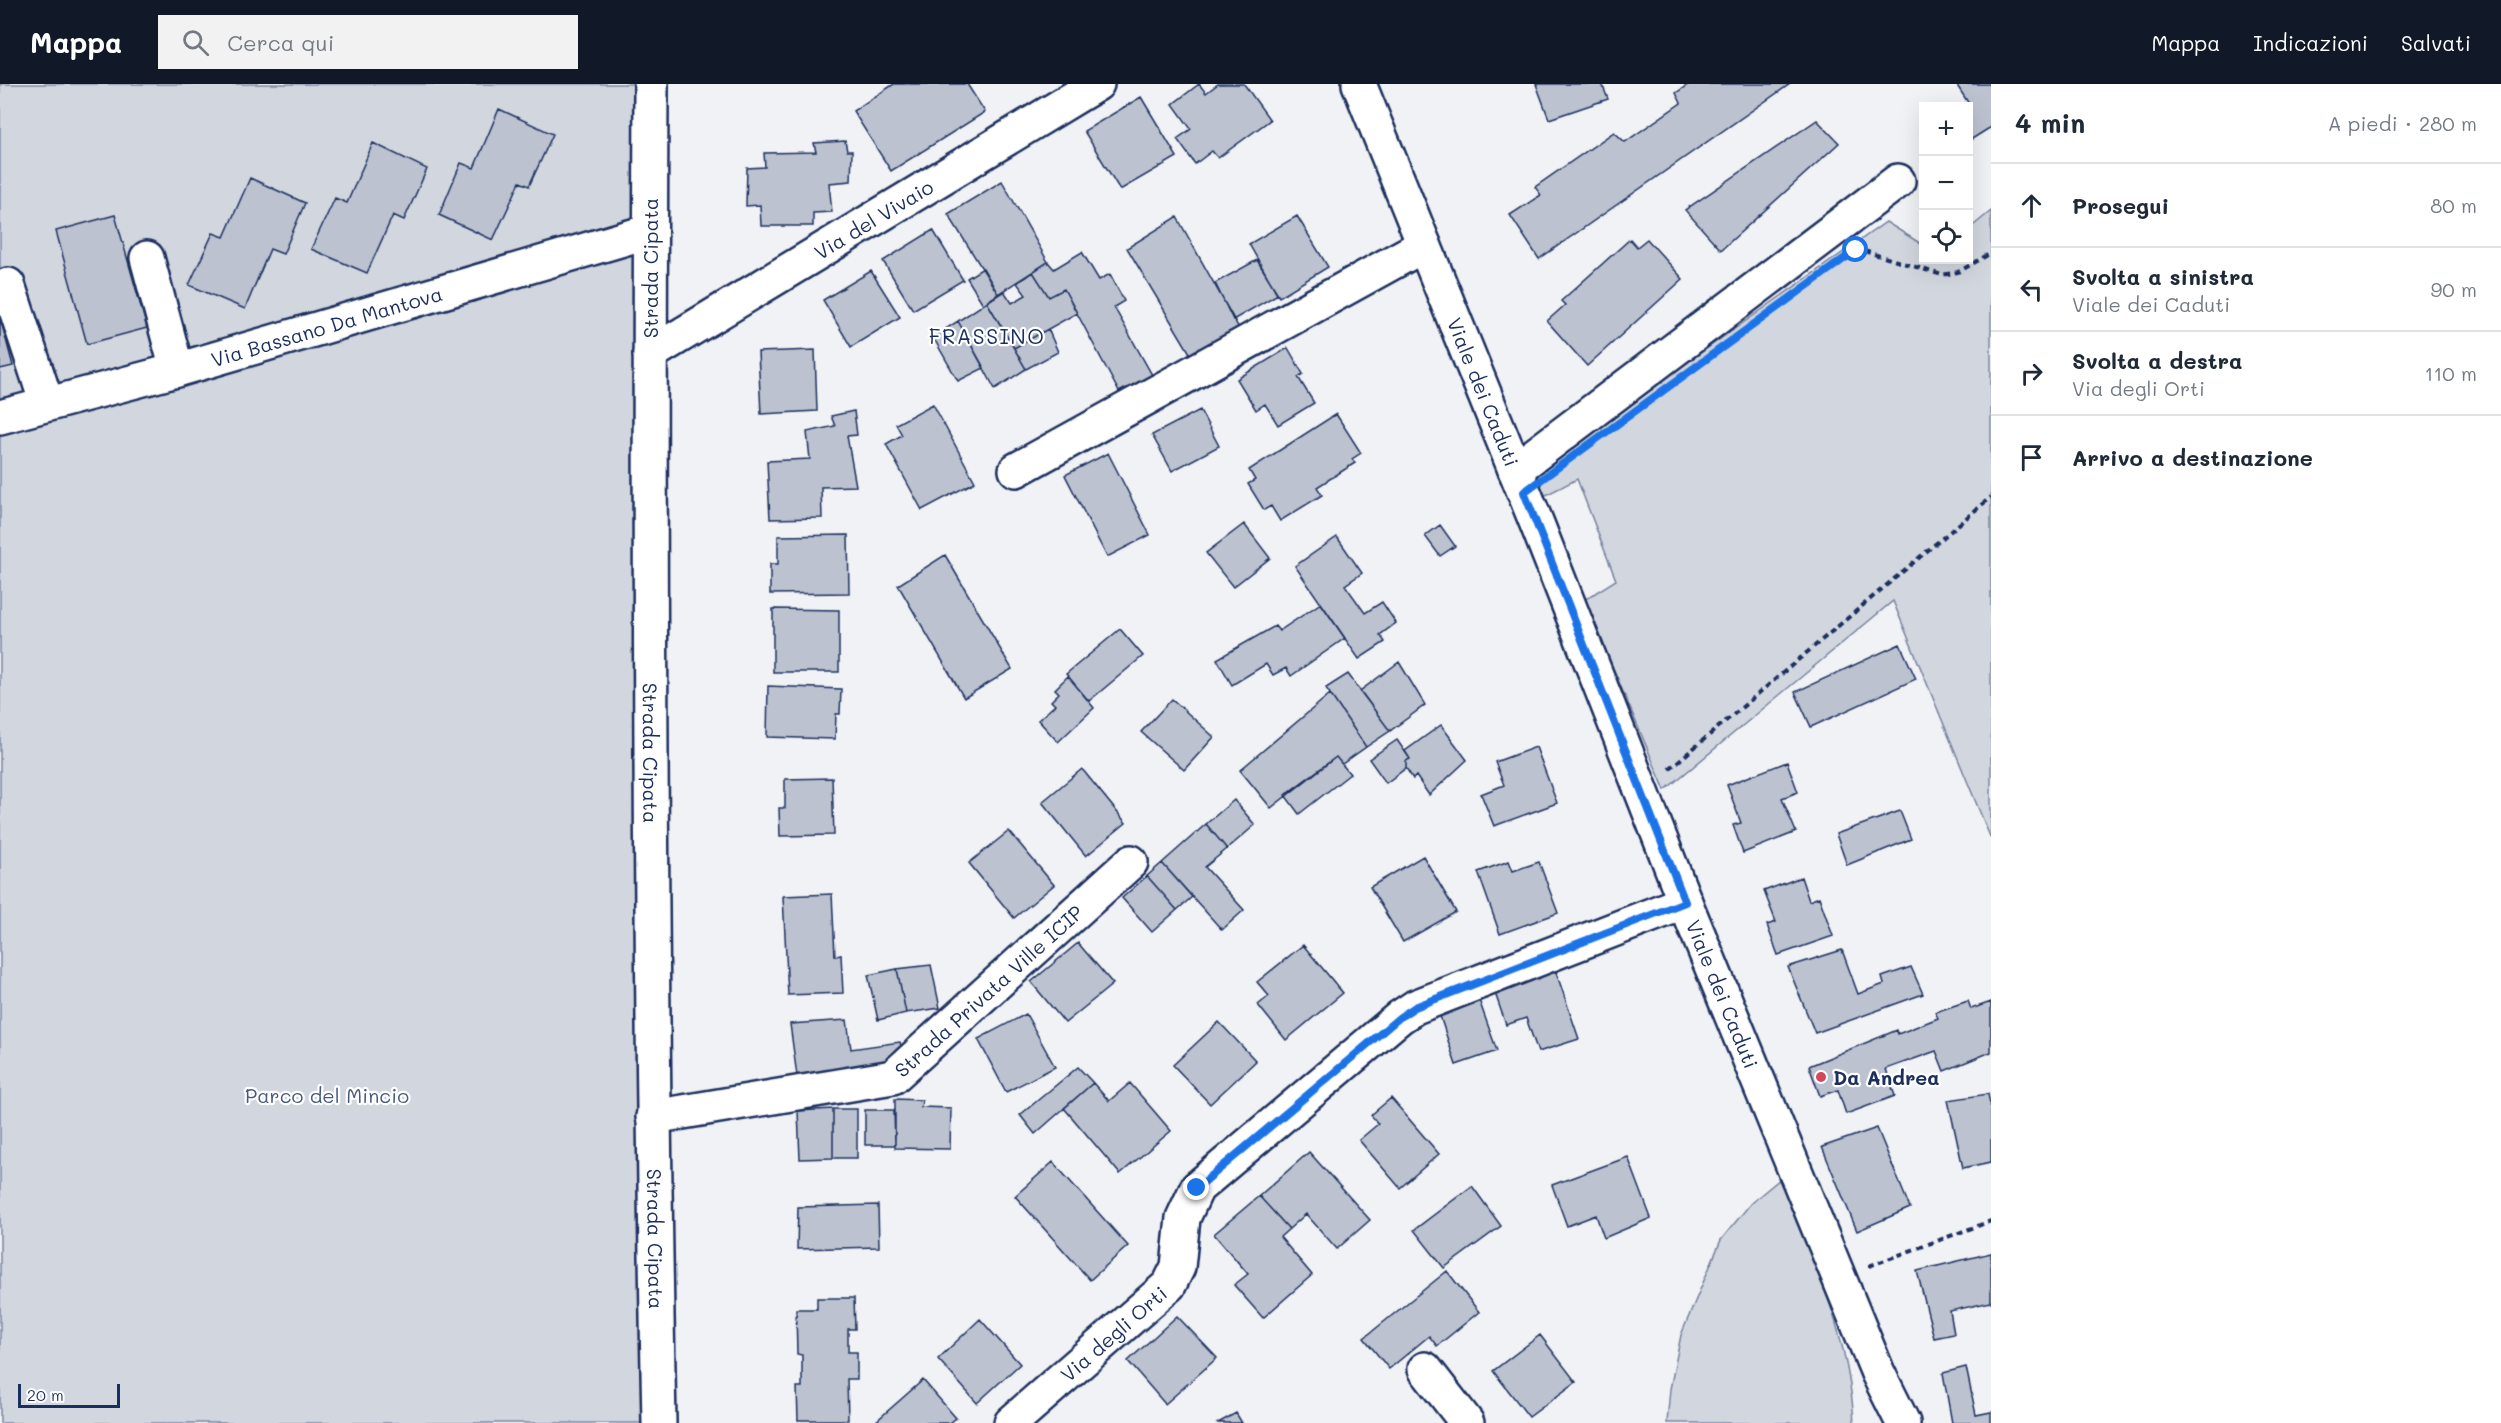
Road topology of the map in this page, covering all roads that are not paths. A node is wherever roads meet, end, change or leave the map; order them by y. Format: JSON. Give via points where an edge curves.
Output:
{"nodes":[{"id":1,"x":651,"y":84,"type":"edge"},
{"id":2,"x":1096,"y":84,"type":"edge"},
{"id":3,"x":1359,"y":84,"type":"edge"},
{"id":4,"x":1898,"y":181,"type":"dead end"},
{"id":5,"x":651,"y":231,"type":"junction"},
{"id":6,"x":1424,"y":245,"type":"junction"},
{"id":7,"x":147,"y":258,"type":"dead end"},
{"id":8,"x":8,"y":285,"type":"dead end"},
{"id":9,"x":650,"y":354,"type":"junction"},
{"id":10,"x":177,"y":370,"type":"junction"},
{"id":11,"x":47,"y":404,"type":"junction"},
{"id":12,"x":0,"y":417,"type":"edge"},
{"id":13,"x":1016,"y":470,"type":"dead end"},
{"id":14,"x":1515,"y":470,"type":"junction"},
{"id":15,"x":1131,"y":862,"type":"dead end"},
{"id":16,"x":1685,"y":902,"type":"junction"},
{"id":17,"x":653,"y":1117,"type":"junction"},
{"id":18,"x":1425,"y":1369,"type":"dead end"},
{"id":19,"x":1878,"y":1373,"type":"junction"},
{"id":20,"x":659,"y":1423,"type":"edge"},
{"id":21,"x":1011,"y":1423,"type":"edge"},
{"id":22,"x":1467,"y":1423,"type":"edge"},
{"id":23,"x":1878,"y":1423,"type":"edge"},
{"id":24,"x":1903,"y":1423,"type":"edge"}],
"edges":[{"from":1,"to":5,"type":"street","name":"Strada Cipata"},
{"from":2,"to":9,"type":"street","name":"Via del Vivaio"},
{"from":3,"to":6,"type":"street","name":"Viale dei Caduti"},
{"from":4,"to":14,"type":"street"},
{"from":5,"to":9,"type":"street","name":"Strada Cipata"},
{"from":5,"to":10,"type":"street","name":"Via Bassano Da Mantova"},
{"from":6,"to":13,"type":"street"},
{"from":6,"to":14,"type":"street","name":"Viale dei Caduti"},
{"from":7,"to":10,"type":"street"},
{"from":8,"to":11,"type":"street"},
{"from":9,"to":17,"type":"street","name":"Strada Cipata"},
{"from":10,"to":11,"type":"street","name":"Via Bassano Da Mantova"},
{"from":11,"to":12,"type":"street","name":"Via Bassano Da Mantova"},
{"from":14,"to":16,"type":"street","name":"Viale dei Caduti"},
{"from":15,"to":17,"type":"street","name":"Strada Privata Ville ICIP","via":[[893,1077]]},
{"from":16,"to":19,"type":"street","name":"Viale dei Caduti"},
{"from":16,"to":21,"type":"street","name":"Via degli Orti","via":[[1415,1007],[1400,1017],[1197,1188],[1183,1218],[1178,1267],[1169,1285]]},
{"from":17,"to":20,"type":"street","name":"Strada Cipata"},
{"from":18,"to":22,"type":"street"},
{"from":19,"to":23,"type":"street","name":"Viale dei Caduti"},
{"from":19,"to":24,"type":"street","name":"Viale dei Caduti"}]}
